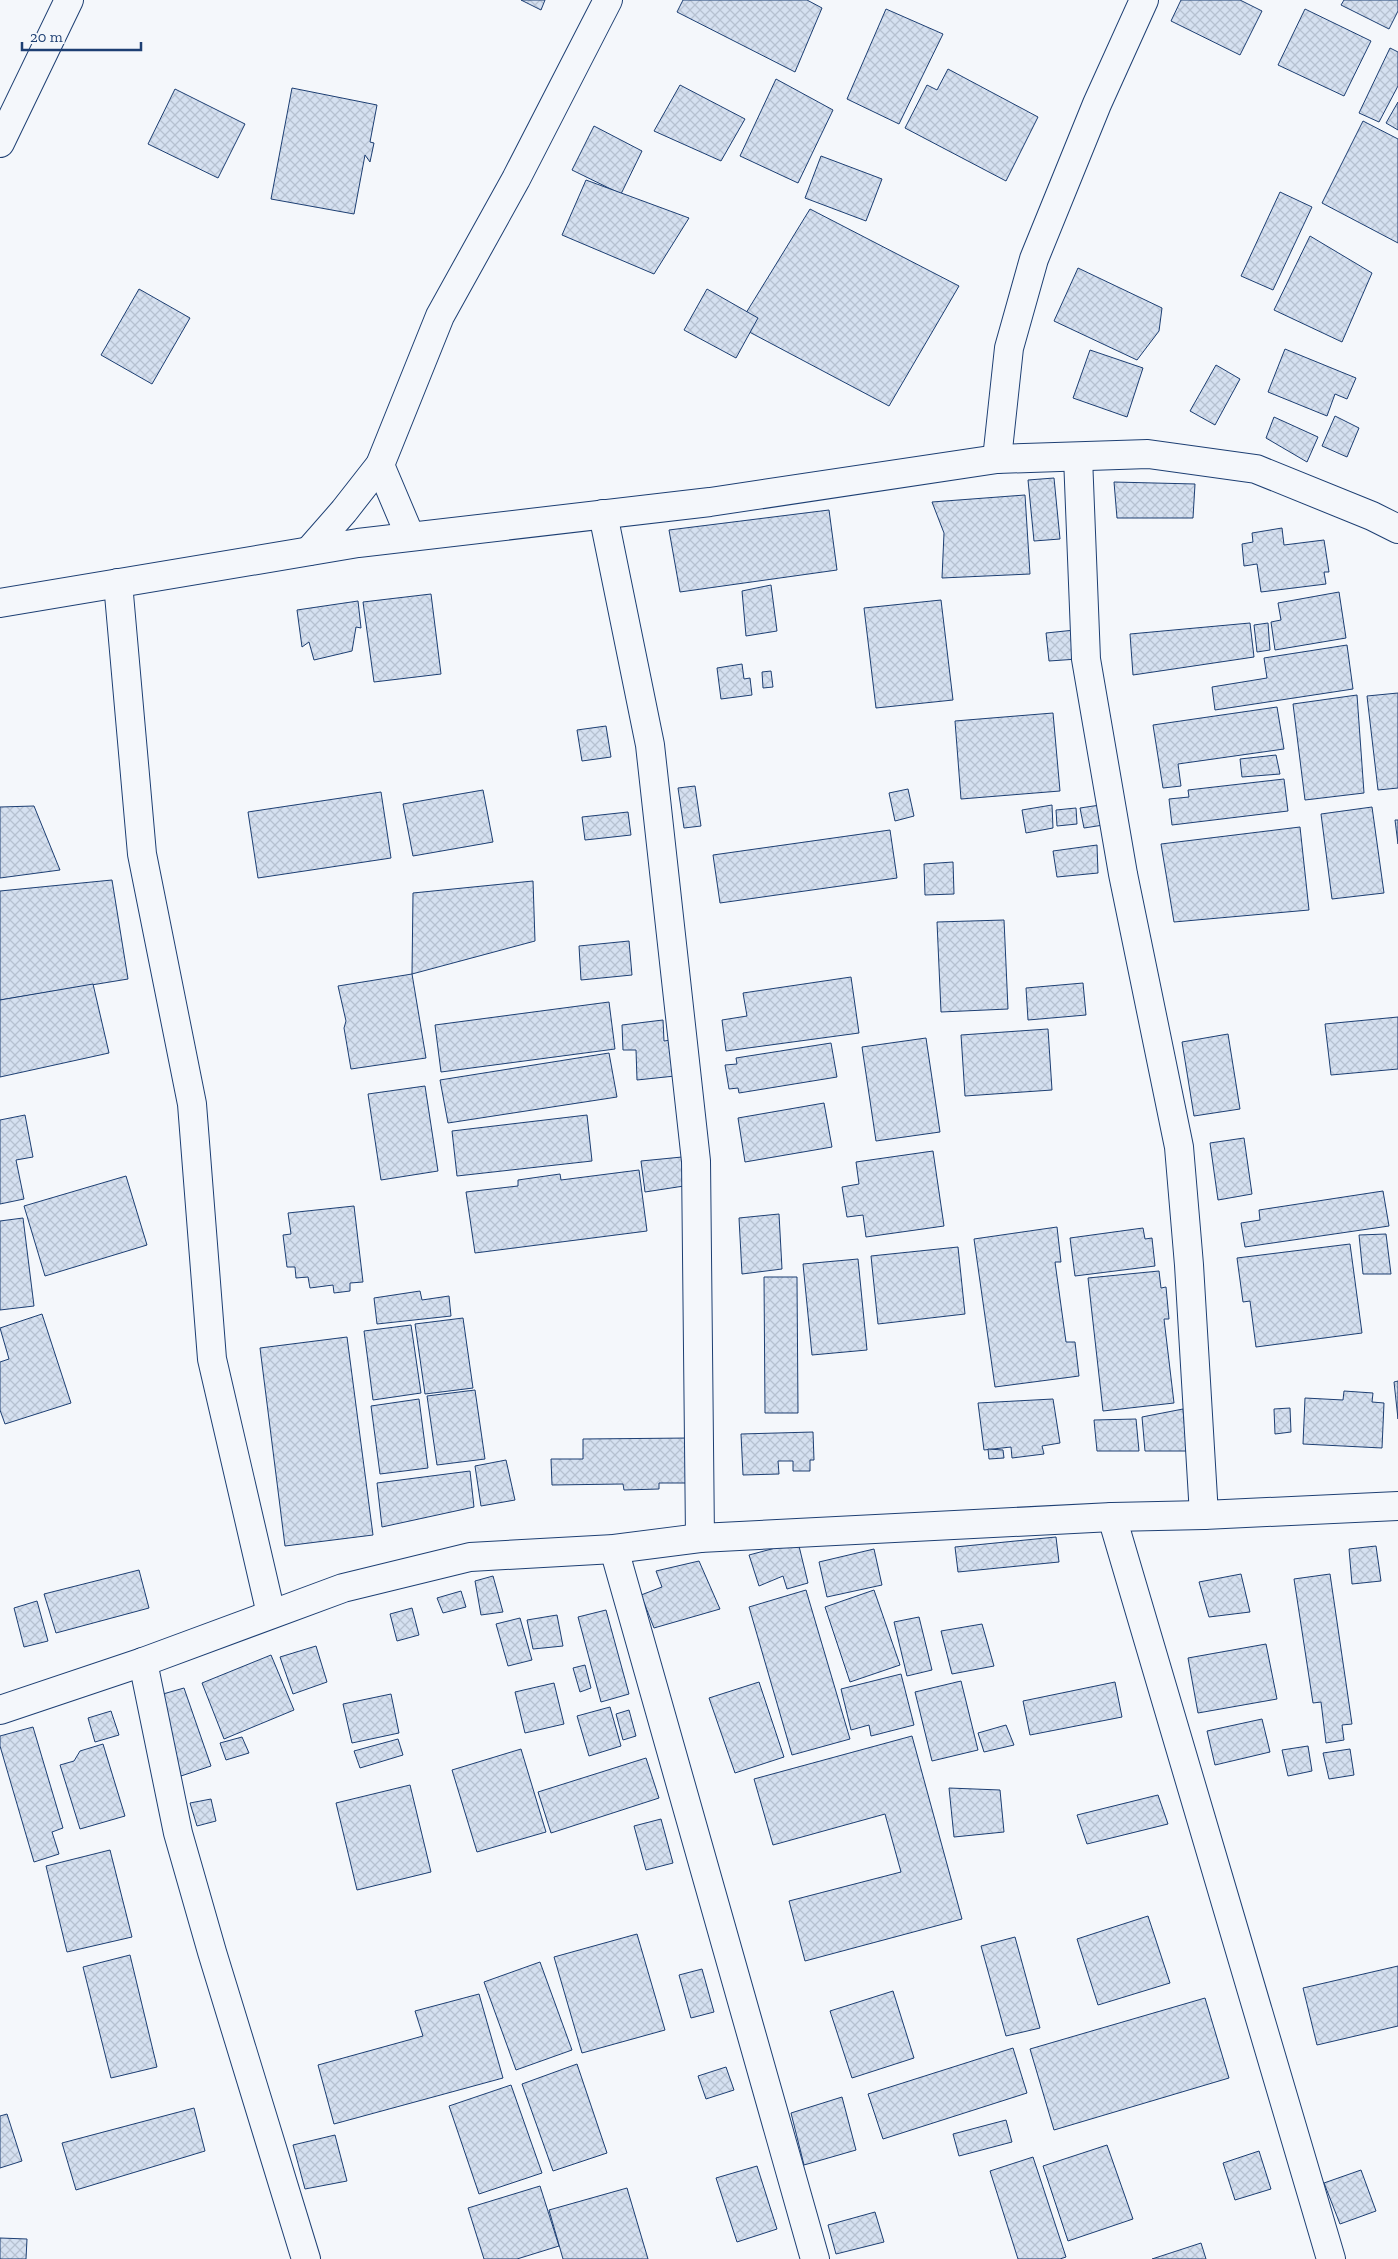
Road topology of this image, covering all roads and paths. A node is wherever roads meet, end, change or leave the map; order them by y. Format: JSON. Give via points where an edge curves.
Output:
{"nodes":[{"id":1,"x":69,"y":0,"type":"edge"},
{"id":2,"x":608,"y":0,"type":"edge"},
{"id":3,"x":1144,"y":0,"type":"edge"},
{"id":4,"x":0,"y":143,"type":"edge"},
{"id":5,"x":1078,"y":457,"type":"junction"},
{"id":6,"x":998,"y":459,"type":"junction"},
{"id":7,"x":380,"y":464,"type":"junction"},
{"id":8,"x":603,"y":514,"type":"junction"},
{"id":9,"x":1398,"y":529,"type":"edge"},
{"id":10,"x":410,"y":536,"type":"junction"},
{"id":11,"x":309,"y":551,"type":"junction"},
{"id":12,"x":118,"y":583,"type":"junction"},
{"id":13,"x":0,"y":603,"type":"edge"},
{"id":14,"x":1398,"y":1506,"type":"edge"},
{"id":15,"x":1204,"y":1515,"type":"junction"},
{"id":16,"x":1112,"y":1516,"type":"junction"},
{"id":17,"x":700,"y":1538,"type":"junction"},
{"id":18,"x":614,"y":1549,"type":"junction"},
{"id":19,"x":271,"y":1614,"type":"junction"},
{"id":20,"x":143,"y":1662,"type":"junction"},
{"id":21,"x":0,"y":1710,"type":"edge"},
{"id":22,"x":306,"y":2259,"type":"edge"},
{"id":23,"x":815,"y":2259,"type":"edge"},
{"id":24,"x":1331,"y":2259,"type":"edge"}],
"edges":[{"from":1,"to":4,"type":"street"},
{"from":2,"to":7,"type":"street","via":[[516,180],[440,316]]},
{"from":3,"to":6,"type":"street","via":[[1097,104],[1034,259],[1009,348]]},
{"from":5,"to":6,"type":"street"},
{"from":5,"to":9,"type":"street","via":[[1148,454],[1256,469]]},
{"from":5,"to":15,"type":"street","via":[[1086,659],[1123,874],[1179,1146]]},
{"from":6,"to":8,"type":"street","via":[[710,502]]},
{"from":7,"to":10,"type":"street"},
{"from":7,"to":11,"type":"street"},
{"from":8,"to":10,"type":"street"},
{"from":8,"to":17,"type":"street","via":[[650,745],[696,1161]]},
{"from":10,"to":11,"type":"street"},
{"from":11,"to":12,"type":"street"},
{"from":12,"to":13,"type":"street"},
{"from":12,"to":19,"type":"street","via":[[142,854],[192,1104],[212,1359]]},
{"from":14,"to":15,"type":"street"},
{"from":15,"to":16,"type":"street"},
{"from":16,"to":17,"type":"street"},
{"from":16,"to":24,"type":"street"},
{"from":17,"to":18,"type":"street"},
{"from":18,"to":19,"type":"street","via":[[470,1557],[343,1588]]},
{"from":18,"to":23,"type":"street"},
{"from":19,"to":20,"type":"street"},
{"from":20,"to":21,"type":"street"},
{"from":20,"to":22,"type":"street","via":[[178,1833]]}]}
